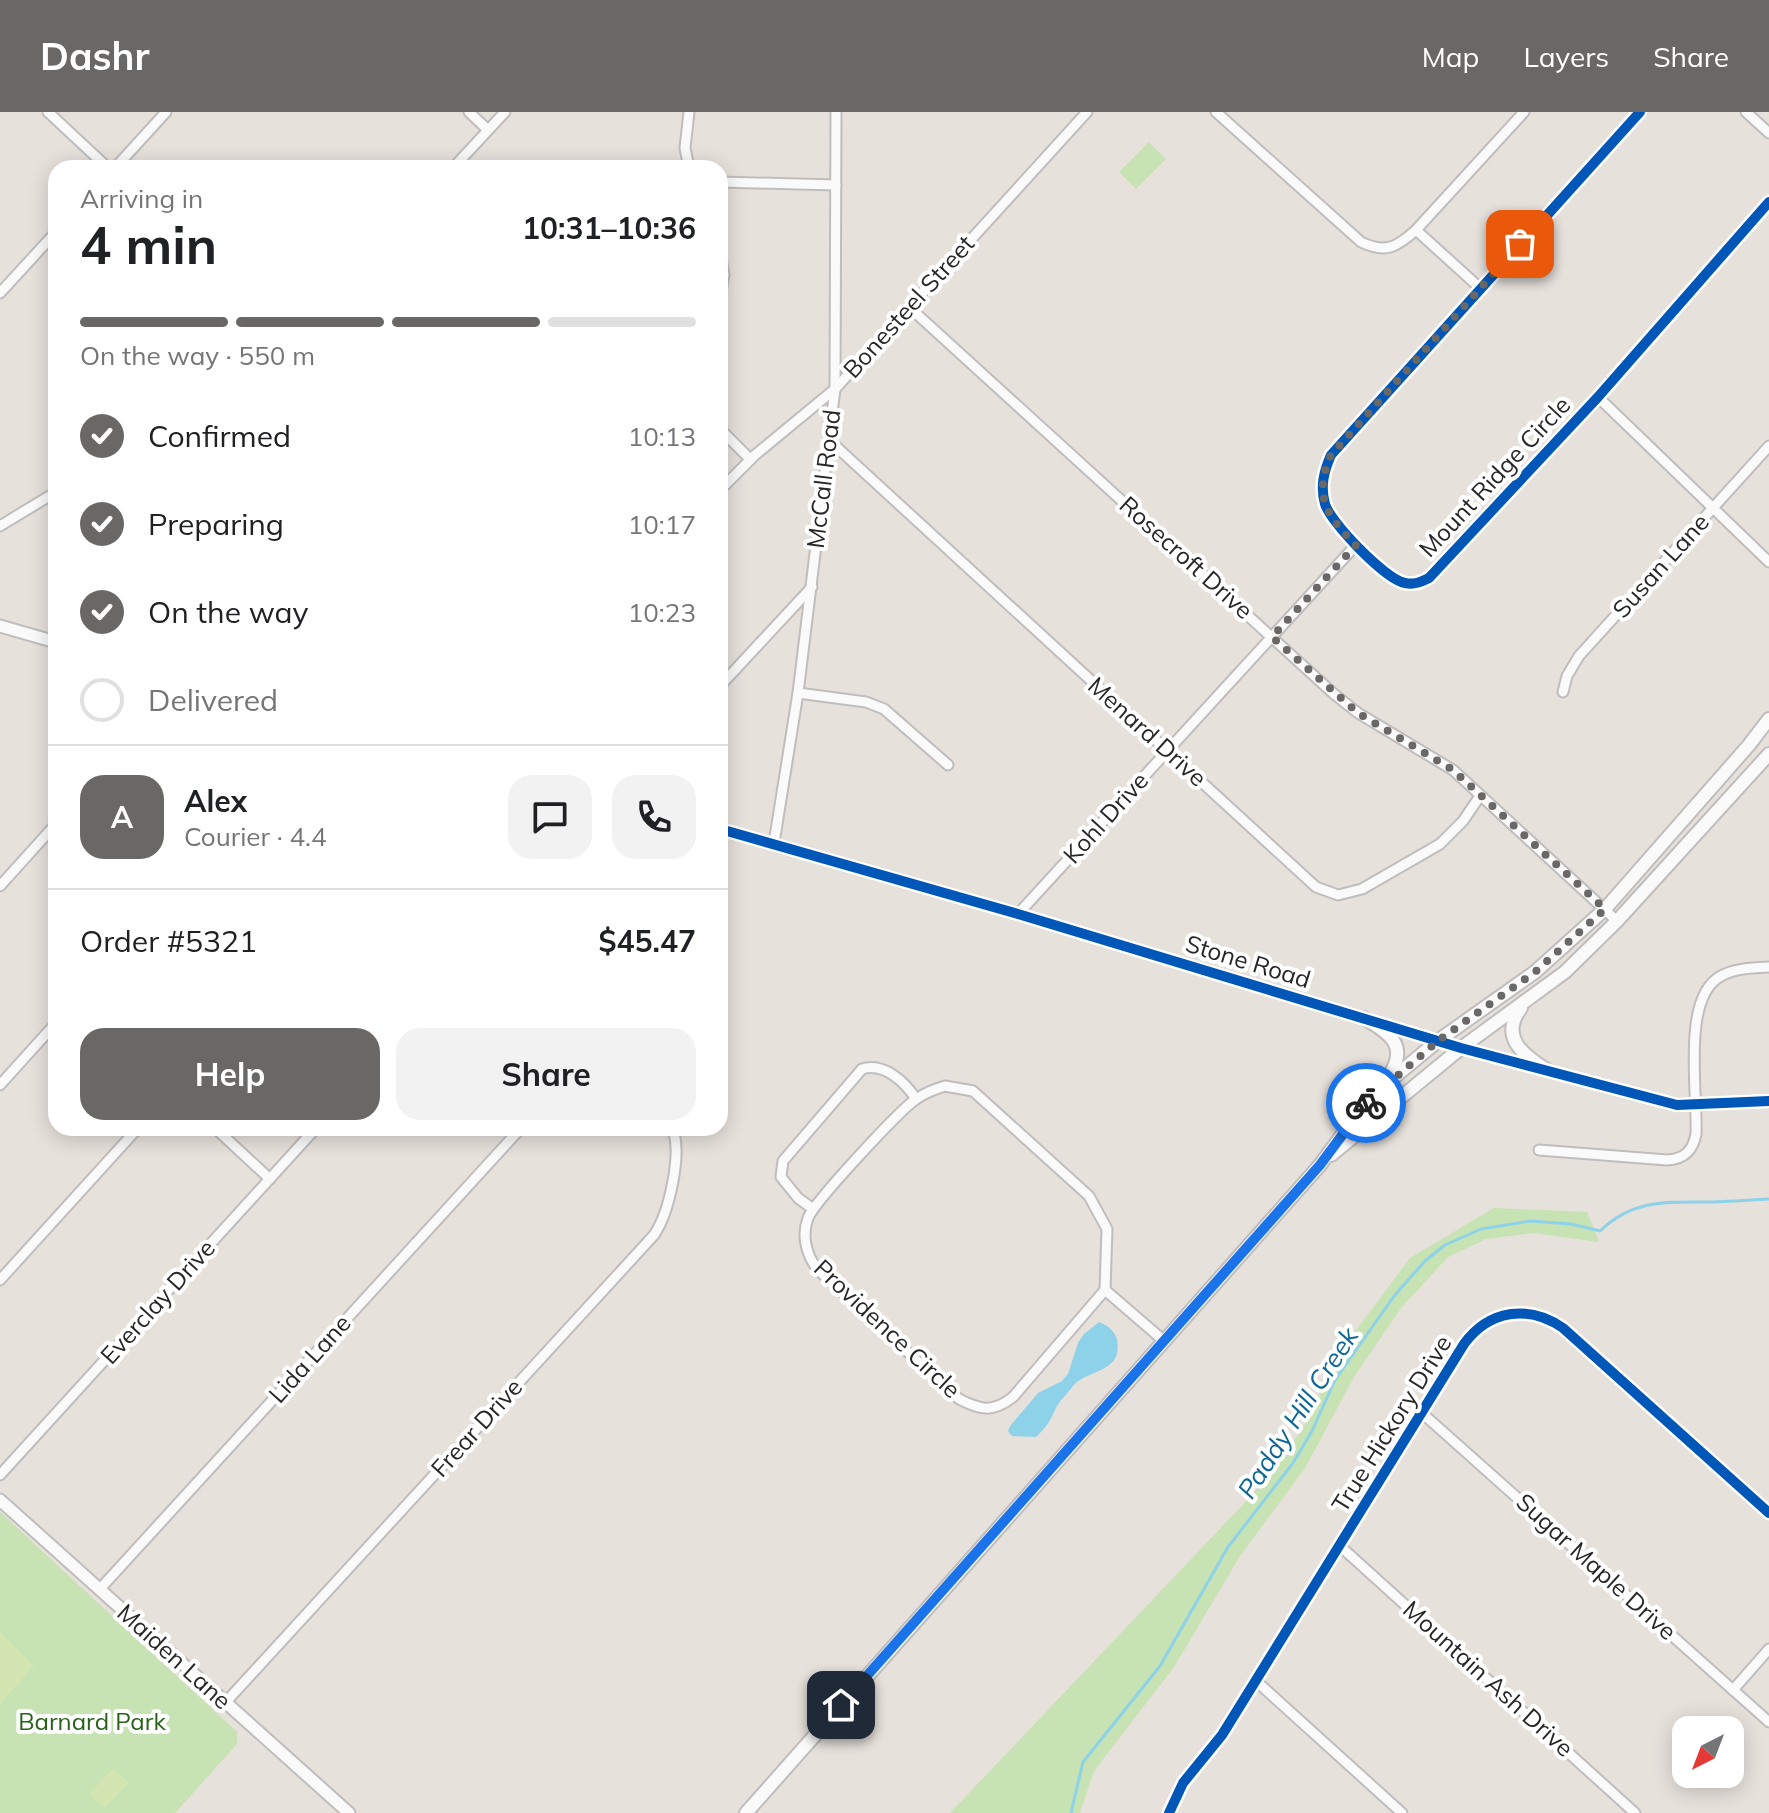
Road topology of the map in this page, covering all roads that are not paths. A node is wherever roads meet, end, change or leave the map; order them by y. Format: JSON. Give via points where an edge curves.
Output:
{"nodes":[{"id":1,"x":48,"y":112,"type":"edge"},
{"id":2,"x":166,"y":112,"type":"edge"},
{"id":3,"x":469,"y":112,"type":"edge"},
{"id":4,"x":505,"y":112,"type":"edge"},
{"id":5,"x":689,"y":112,"type":"edge"},
{"id":6,"x":836,"y":112,"type":"edge"},
{"id":7,"x":1087,"y":112,"type":"edge"},
{"id":8,"x":1216,"y":112,"type":"edge"},
{"id":9,"x":1524,"y":112,"type":"edge"},
{"id":10,"x":1640,"y":112,"type":"edge"},
{"id":11,"x":1746,"y":112,"type":"edge"},
{"id":12,"x":488,"y":130,"type":"junction"},
{"id":13,"x":1769,"y":133,"type":"edge"},
{"id":14,"x":99,"y":160,"type":"edge"},
{"id":15,"x":122,"y":160,"type":"edge"},
{"id":16,"x":460,"y":160,"type":"edge"},
{"id":17,"x":687,"y":160,"type":"edge"},
{"id":18,"x":728,"y":182,"type":"edge"},
{"id":19,"x":836,"y":185,"type":"junction"},
{"id":20,"x":1769,"y":202,"type":"edge"},
{"id":21,"x":1416,"y":230,"type":"junction"},
{"id":22,"x":48,"y":241,"type":"edge"},
{"id":23,"x":1480,"y":288,"type":"junction"},
{"id":24,"x":0,"y":293,"type":"edge"},
{"id":25,"x":909,"y":307,"type":"junction"},
{"id":26,"x":835,"y":389,"type":"junction"},
{"id":27,"x":1598,"y":397,"type":"junction"},
{"id":28,"x":728,"y":437,"type":"edge"},
{"id":29,"x":830,"y":441,"type":"junction"},
{"id":30,"x":1769,"y":446,"type":"edge"},
{"id":31,"x":750,"y":459,"type":"junction"},
{"id":32,"x":728,"y":482,"type":"edge"},
{"id":33,"x":48,"y":497,"type":"edge"},
{"id":34,"x":1713,"y":508,"type":"junction"},
{"id":35,"x":0,"y":526,"type":"edge"},
{"id":36,"x":1356,"y":545,"type":"junction"},
{"id":37,"x":1769,"y":562,"type":"edge"},
{"id":38,"x":812,"y":587,"type":"junction"},
{"id":39,"x":0,"y":626,"type":"edge"},
{"id":40,"x":1272,"y":637,"type":"junction"},
{"id":41,"x":48,"y":640,"type":"edge"},
{"id":42,"x":728,"y":677,"type":"edge"},
{"id":43,"x":1563,"y":692,"type":"dead end"},
{"id":44,"x":798,"y":693,"type":"junction"},
{"id":45,"x":1769,"y":719,"type":"edge"},
{"id":46,"x":1167,"y":750,"type":"junction"},
{"id":47,"x":1769,"y":754,"type":"edge"},
{"id":48,"x":948,"y":765,"type":"dead end"},
{"id":49,"x":1480,"y":796,"type":"junction"},
{"id":50,"x":728,"y":831,"type":"edge"},
{"id":51,"x":48,"y":833,"type":"edge"},
{"id":52,"x":774,"y":843,"type":"junction"},
{"id":53,"x":0,"y":886,"type":"edge"},
{"id":54,"x":1605,"y":909,"type":"junction"},
{"id":55,"x":1018,"y":914,"type":"junction"},
{"id":56,"x":1617,"y":921,"type":"junction"},
{"id":57,"x":1769,"y":967,"type":"edge"},
{"id":58,"x":1528,"y":999,"type":"junction"},
{"id":59,"x":1364,"y":1018,"type":"junction"},
{"id":60,"x":48,"y":1032,"type":"edge"},
{"id":61,"x":1439,"y":1040,"type":"junction"},
{"id":62,"x":1461,"y":1048,"type":"junction"},
{"id":63,"x":1547,"y":1070,"type":"junction"},
{"id":64,"x":0,"y":1085,"type":"edge"},
{"id":65,"x":1380,"y":1089,"type":"junction"},
{"id":66,"x":916,"y":1099,"type":"junction"},
{"id":67,"x":1769,"y":1101,"type":"edge"},
{"id":68,"x":1697,"y":1106,"type":"junction"},
{"id":69,"x":131,"y":1136,"type":"edge"},
{"id":70,"x":224,"y":1136,"type":"edge"},
{"id":71,"x":309,"y":1136,"type":"edge"},
{"id":72,"x":514,"y":1136,"type":"edge"},
{"id":73,"x":675,"y":1136,"type":"edge"},
{"id":74,"x":1539,"y":1150,"type":"dead end"},
{"id":75,"x":1320,"y":1165,"type":"junction"},
{"id":76,"x":270,"y":1179,"type":"junction"},
{"id":77,"x":813,"y":1209,"type":"junction"},
{"id":78,"x":0,"y":1280,"type":"edge"},
{"id":79,"x":1105,"y":1290,"type":"junction"},
{"id":80,"x":1163,"y":1340,"type":"junction"},
{"id":81,"x":1422,"y":1413,"type":"junction"},
{"id":82,"x":0,"y":1475,"type":"edge"},
{"id":83,"x":0,"y":1500,"type":"edge"},
{"id":84,"x":1769,"y":1513,"type":"edge"},
{"id":85,"x":1340,"y":1546,"type":"junction"},
{"id":86,"x":99,"y":1590,"type":"junction"},
{"id":87,"x":1769,"y":1649,"type":"edge"},
{"id":88,"x":1255,"y":1680,"type":"junction"},
{"id":89,"x":1733,"y":1690,"type":"junction"},
{"id":90,"x":225,"y":1703,"type":"junction"},
{"id":91,"x":1769,"y":1722,"type":"edge"},
{"id":92,"x":349,"y":1813,"type":"edge"},
{"id":93,"x":746,"y":1813,"type":"edge"},
{"id":94,"x":1169,"y":1813,"type":"edge"},
{"id":95,"x":1402,"y":1813,"type":"edge"},
{"id":96,"x":1635,"y":1813,"type":"edge"}],
"edges":[{"from":1,"to":14,"type":"street"},
{"from":2,"to":15,"type":"street"},
{"from":3,"to":12,"type":"street"},
{"from":4,"to":12,"type":"street"},
{"from":5,"to":17,"type":"street"},
{"from":6,"to":19,"type":"street","name":"McCall Road"},
{"from":7,"to":25,"type":"street","name":"Bonesteel Street"},
{"from":8,"to":21,"type":"street","via":[[1361,242],[1388,248]]},
{"from":9,"to":21,"type":"street"},
{"from":10,"to":23,"type":"street","name":"Mount Ridge Circle"},
{"from":11,"to":13,"type":"street"},
{"from":12,"to":16,"type":"street"},
{"from":18,"to":19,"type":"street"},
{"from":19,"to":26,"type":"street","name":"McCall Road"},
{"from":20,"to":27,"type":"street","name":"Mount Ridge Circle"},
{"from":21,"to":23,"type":"street"},
{"from":22,"to":24,"type":"street"},
{"from":23,"to":36,"type":"street","name":"Mount Ridge Circle","via":[[1331,455],[1322,484],[1326,508]]},
{"from":25,"to":26,"type":"street","name":"Bonesteel Street"},
{"from":25,"to":40,"type":"street","name":"Rosecroft Drive"},
{"from":26,"to":29,"type":"street","name":"McCall Road"},
{"from":26,"to":31,"type":"street","name":"Bonesteel Street"},
{"from":27,"to":34,"type":"street"},
{"from":27,"to":36,"type":"street","name":"Mount Ridge Circle","via":[[1429,578],[1413,584],[1398,581]]},
{"from":28,"to":31,"type":"street"},
{"from":29,"to":38,"type":"street","name":"McCall Road"},
{"from":29,"to":46,"type":"street","name":"Menard Drive"},
{"from":30,"to":34,"type":"street","name":"Susan Lane"},
{"from":31,"to":32,"type":"street","name":"Bonesteel Street"},
{"from":33,"to":35,"type":"street"},
{"from":34,"to":37,"type":"street"},
{"from":34,"to":43,"type":"street","name":"Susan Lane","via":[[1579,656]]},
{"from":36,"to":40,"type":"street","name":"Kohl Drive"},
{"from":38,"to":42,"type":"street"},
{"from":38,"to":44,"type":"street","name":"McCall Road"},
{"from":39,"to":41,"type":"street"},
{"from":40,"to":46,"type":"street","name":"Kohl Drive"},
{"from":40,"to":49,"type":"street","name":"Rosecroft Drive","via":[[1358,713],[1438,760]]},
{"from":44,"to":48,"type":"street","via":[[884,709]]},
{"from":44,"to":52,"type":"street","name":"McCall Road"},
{"from":45,"to":54,"type":"main road"},
{"from":46,"to":49,"type":"street","name":"Menard Drive","via":[[1316,887],[1338,895],[1362,889],[1440,844]]},
{"from":46,"to":55,"type":"street","name":"Kohl Drive"},
{"from":47,"to":56,"type":"main road"},
{"from":49,"to":54,"type":"street","name":"Rosecroft Drive"},
{"from":50,"to":52,"type":"street","name":"Stone Road"},
{"from":51,"to":53,"type":"street"},
{"from":52,"to":55,"type":"street","name":"Stone Road"},
{"from":54,"to":56,"type":"street","name":"Rosecroft Drive"},
{"from":54,"to":61,"type":"main road","via":[[1535,972]]},
{"from":55,"to":59,"type":"street","name":"Stone Road"},
{"from":56,"to":58,"type":"main road","via":[[1565,972]]},
{"from":57,"to":68,"type":"street","via":[[1721,975],[1704,993],[1694,1022]]},
{"from":58,"to":62,"type":"main road"},
{"from":58,"to":63,"type":"main road","via":[[1513,1020],[1513,1035],[1525,1056]]},
{"from":59,"to":61,"type":"street","name":"Stone Road"},
{"from":59,"to":65,"type":"main road","via":[[1397,1046],[1396,1065]]},
{"from":60,"to":64,"type":"street"},
{"from":61,"to":62,"type":"street","name":"Stone Road"},
{"from":61,"to":65,"type":"main road"},
{"from":62,"to":63,"type":"street","name":"Stone Road"},
{"from":62,"to":75,"type":"main road"},
{"from":63,"to":68,"type":"street","name":"Stone Road"},
{"from":65,"to":75,"type":"main road"},
{"from":66,"to":77,"type":"street"},
{"from":66,"to":77,"type":"street","via":[[879,1067],[862,1069],[783,1161],[781,1177]]},
{"from":66,"to":79,"type":"street","via":[[945,1086],[973,1091],[1089,1196],[1107,1229]]},
{"from":67,"to":68,"type":"street","name":"Stone Road"},
{"from":68,"to":74,"type":"street","via":[[1695,1140],[1679,1158]]},
{"from":69,"to":78,"type":"street"},
{"from":70,"to":76,"type":"street"},
{"from":71,"to":76,"type":"street","name":"Everclay Drive"},
{"from":72,"to":86,"type":"street","name":"Lida Lane"},
{"from":73,"to":90,"type":"street","name":"Frear Drive","via":[[677,1158],[654,1235]]},
{"from":75,"to":80,"type":"main road"},
{"from":76,"to":82,"type":"street","name":"Everclay Drive"},
{"from":77,"to":79,"type":"street","name":"Providence Circle","via":[[805,1233],[810,1261],[948,1390],[974,1407],[1002,1407]]},
{"from":79,"to":80,"type":"street"},
{"from":80,"to":93,"type":"main road"},
{"from":81,"to":84,"type":"street","name":"True Hickory Drive","via":[[1478,1327],[1512,1313],[1542,1317],[1563,1328]]},
{"from":81,"to":85,"type":"street","name":"True Hickory Drive"},
{"from":81,"to":89,"type":"street","name":"Sugar Maple Drive"},
{"from":83,"to":86,"type":"street","name":"Maiden Lane"},
{"from":85,"to":88,"type":"street","name":"True Hickory Drive"},
{"from":85,"to":96,"type":"street","name":"Mountain Ash Drive"},
{"from":86,"to":90,"type":"street","name":"Maiden Lane"},
{"from":87,"to":89,"type":"street"},
{"from":88,"to":94,"type":"street","name":"True Hickory Drive","via":[[1222,1735],[1183,1783]]},
{"from":88,"to":95,"type":"street"},
{"from":89,"to":91,"type":"street","name":"Sugar Maple Drive"},
{"from":90,"to":92,"type":"street","name":"Maiden Lane"}]}
